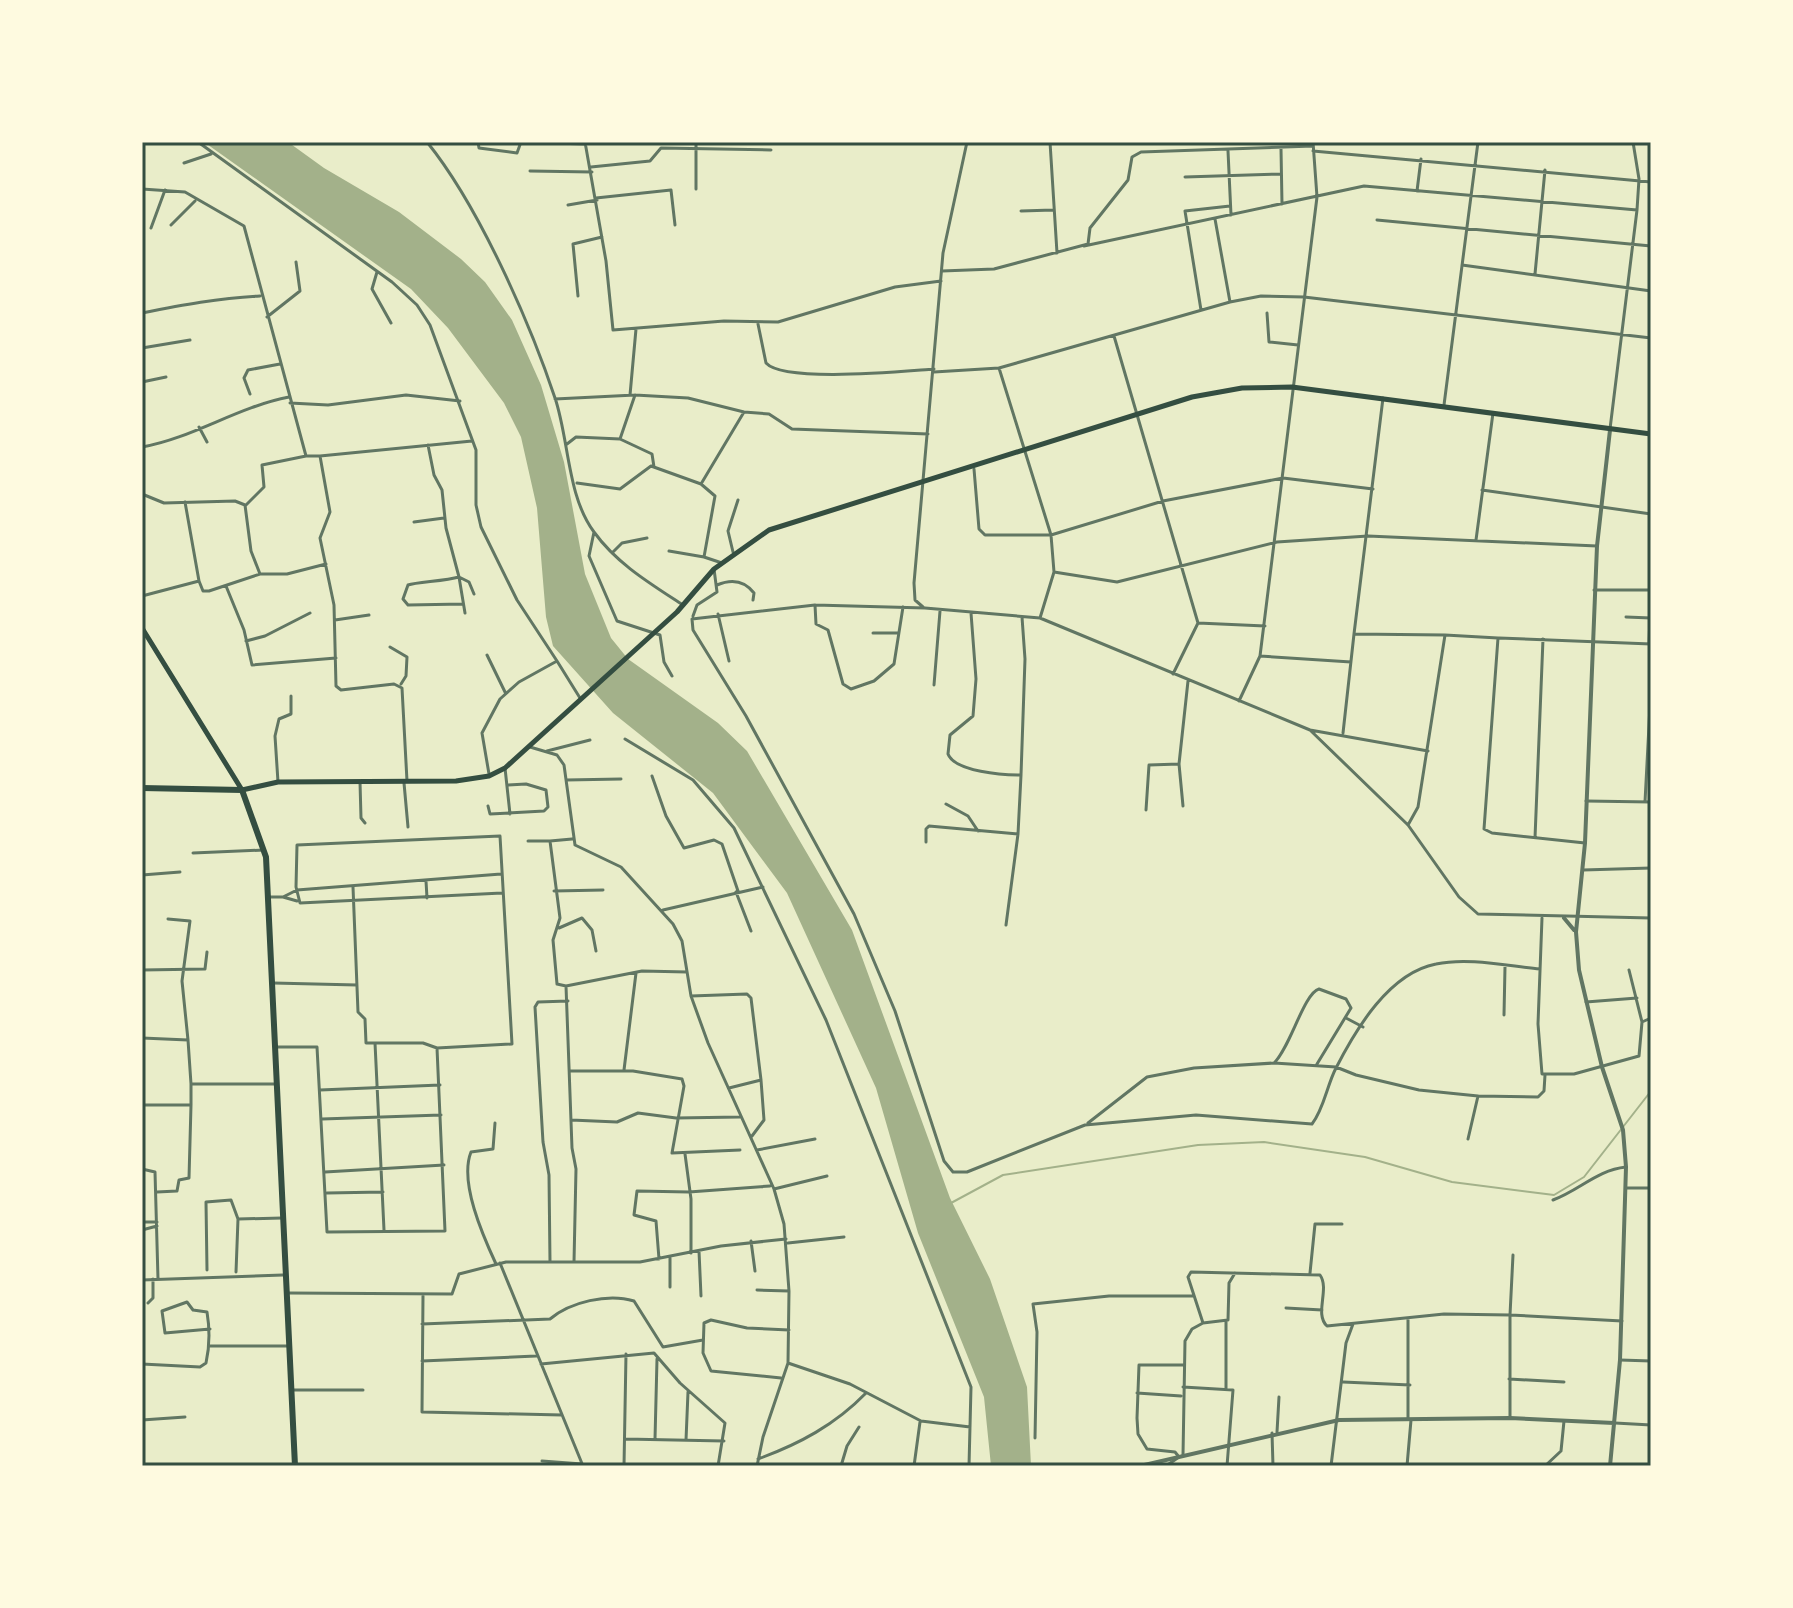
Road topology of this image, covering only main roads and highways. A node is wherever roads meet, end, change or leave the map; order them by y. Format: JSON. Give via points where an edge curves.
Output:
{"nodes":[{"id":1,"x":1651,"y":434,"type":"edge"},
{"id":2,"x":142,"y":628,"type":"edge"},
{"id":3,"x":142,"y":788,"type":"edge"},
{"id":4,"x":242,"y":790,"type":"junction"},
{"id":5,"x":295,"y":1466,"type":"edge"}],
"edges":[{"from":1,"to":4,"type":"main road","via":[[1292,387],[1217,392],[786,522],[733,552],[677,612],[530,747],[489,776],[405,783],[278,782]]},
{"from":2,"to":4,"type":"main road"},
{"from":3,"to":4,"type":"highway"},
{"from":4,"to":5,"type":"highway","via":[[264,850],[269,897]]}]}
